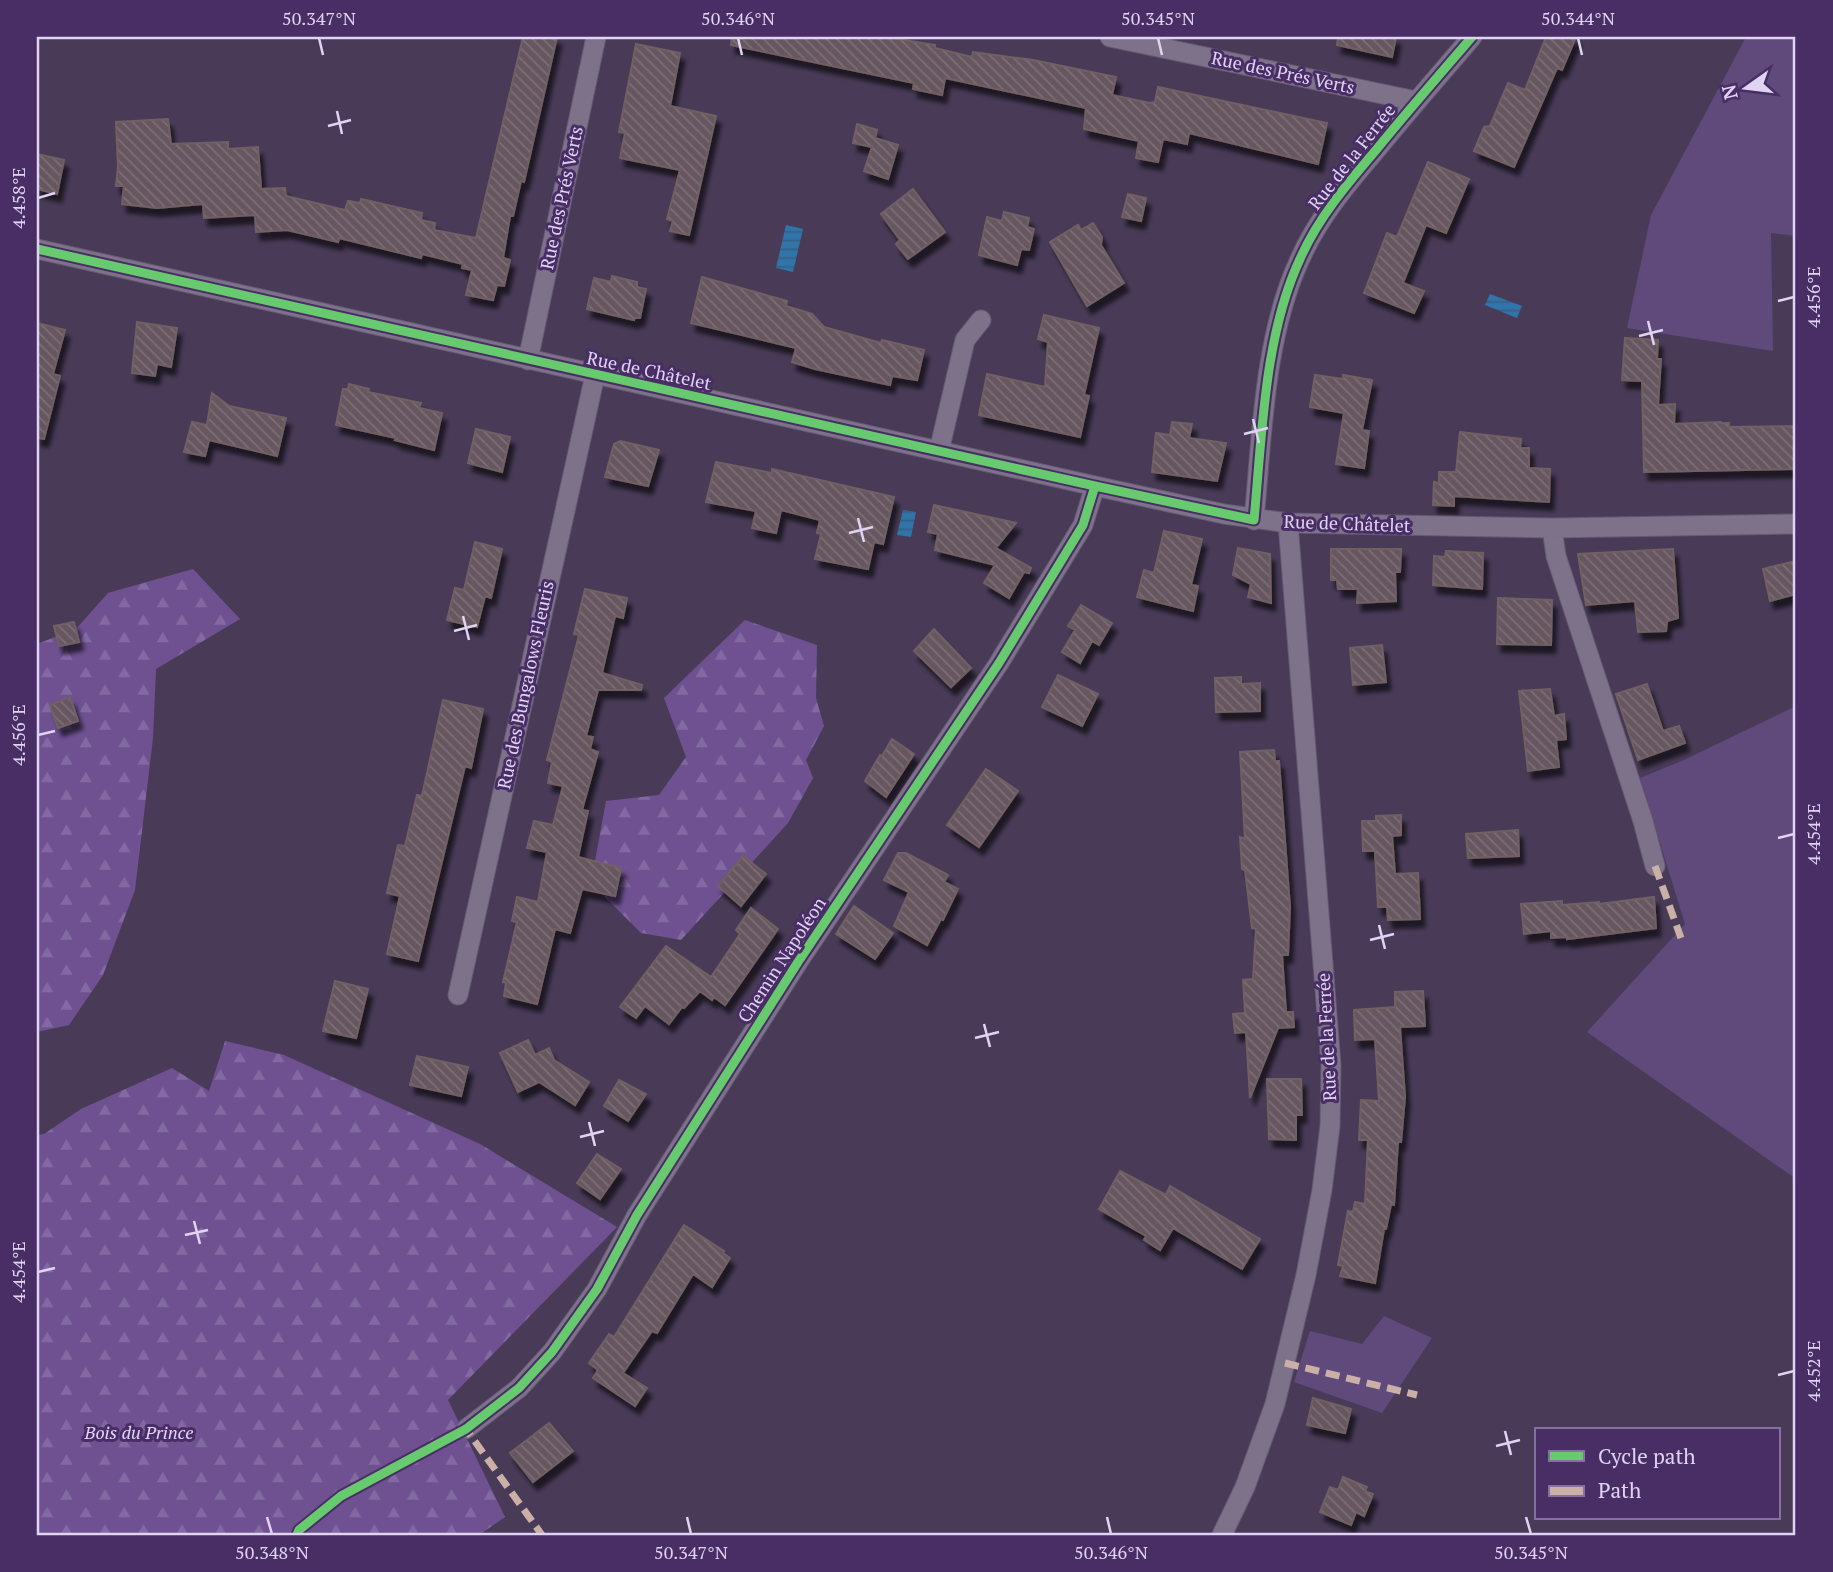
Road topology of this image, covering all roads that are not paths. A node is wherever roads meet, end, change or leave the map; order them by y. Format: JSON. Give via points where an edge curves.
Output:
{"nodes":[{"id":1,"x":596,"y":37,"type":"edge"},
{"id":2,"x":1110,"y":37,"type":"edge"},
{"id":3,"x":1472,"y":37,"type":"edge"},
{"id":4,"x":1416,"y":101,"type":"junction"},
{"id":5,"x":37,"y":249,"type":"edge"},
{"id":6,"x":981,"y":320,"type":"dead end"},
{"id":7,"x":528,"y":360,"type":"junction"},
{"id":8,"x":595,"y":375,"type":"junction"},
{"id":9,"x":939,"y":451,"type":"junction"},
{"id":10,"x":1095,"y":486,"type":"junction"},
{"id":11,"x":1255,"y":520,"type":"junction"},
{"id":12,"x":1288,"y":523,"type":"junction"},
{"id":13,"x":1796,"y":524,"type":"edge"},
{"id":14,"x":1552,"y":528,"type":"junction"},
{"id":15,"x":1655,"y":866,"type":"dead end"},
{"id":16,"x":458,"y":995,"type":"dead end"},
{"id":17,"x":466,"y":1429,"type":"dead end"},
{"id":18,"x":1222,"y":1535,"type":"edge"}],
"edges":[{"from":1,"to":7,"type":"street","name":"Rue des Prés Verts"},
{"from":2,"to":4,"type":"street","name":"Rue des Prés Verts"},
{"from":3,"to":4,"type":"street","name":"Rue de la Ferrée"},
{"from":4,"to":11,"type":"street","name":"Rue de la Ferrée","via":[[1336,197],[1288,288],[1267,390]]},
{"from":5,"to":7,"type":"street","name":"Rue de Châtelet"},
{"from":6,"to":9,"type":"street","via":[[965,340]]},
{"from":7,"to":8,"type":"street","name":"Rue de Châtelet"},
{"from":8,"to":9,"type":"street","name":"Rue de Châtelet"},
{"from":8,"to":16,"type":"street","name":"Rue des Bungalows Fleuris"},
{"from":9,"to":10,"type":"street","name":"Rue de Châtelet"},
{"from":10,"to":11,"type":"street","name":"Rue de Châtelet"},
{"from":10,"to":17,"type":"street","name":"Chemin Napoléon","via":[[1083,526],[999,663],[790,974],[637,1215],[597,1289],[552,1352],[519,1388]]},
{"from":11,"to":12,"type":"street","name":"Rue de Châtelet"},
{"from":12,"to":14,"type":"street","name":"Rue de Châtelet"},
{"from":12,"to":18,"type":"street","name":"Rue de la Ferrée","via":[[1330,1051],[1330,1126],[1306,1275],[1275,1404],[1245,1488]]},
{"from":13,"to":14,"type":"street","name":"Rue de Châtelet"},
{"from":14,"to":15,"type":"street","via":[[1556,556]]}]}
